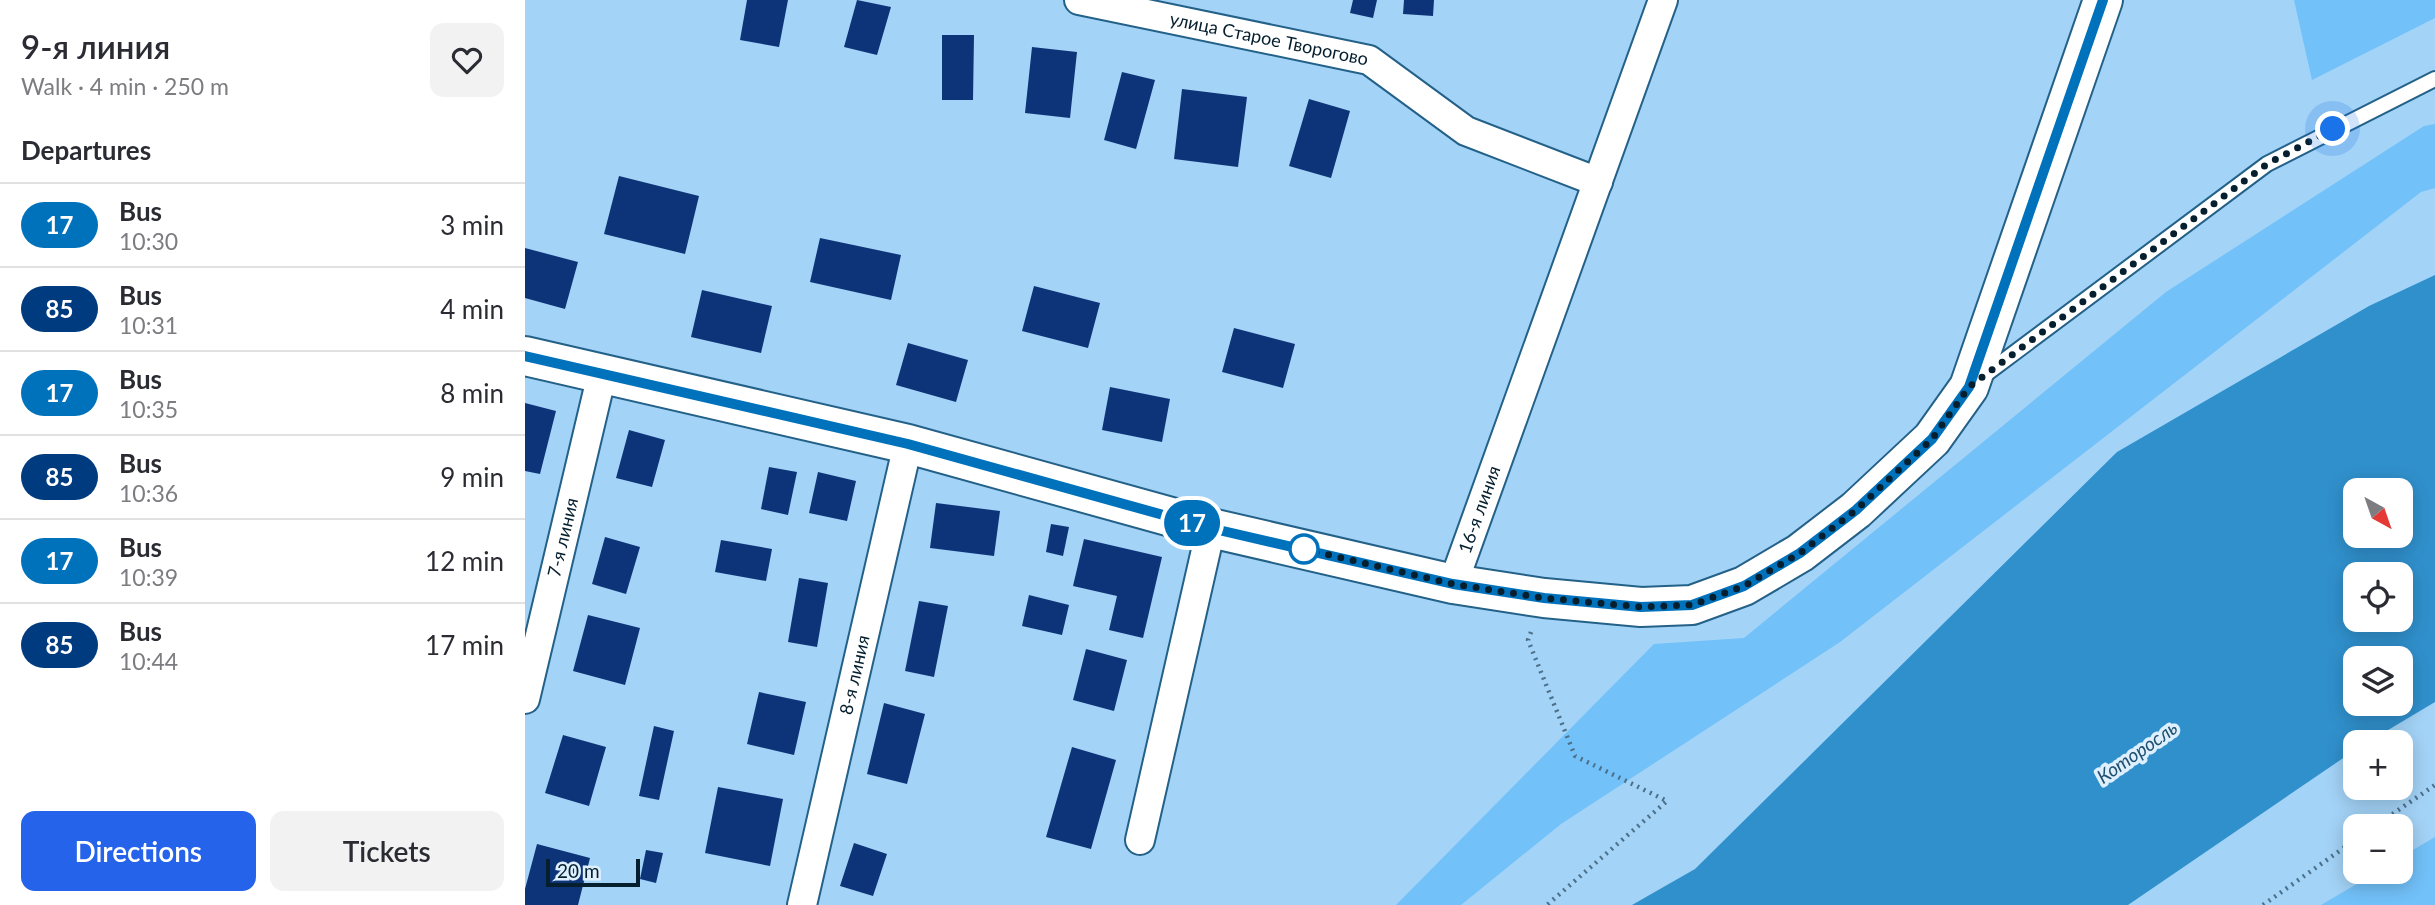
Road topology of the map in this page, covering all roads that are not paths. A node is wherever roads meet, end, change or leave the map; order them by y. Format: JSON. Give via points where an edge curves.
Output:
{"nodes":[{"id":1,"x":1079,"y":0,"type":"edge"},
{"id":2,"x":1663,"y":0,"type":"edge"},
{"id":3,"x":2103,"y":0,"type":"edge"},
{"id":4,"x":2435,"y":79,"type":"edge"},
{"id":5,"x":1598,"y":182,"type":"junction"},
{"id":6,"x":525,"y":356,"type":"edge"},
{"id":7,"x":602,"y":374,"type":"junction"},
{"id":8,"x":1969,"y":387,"type":"junction"},
{"id":9,"x":908,"y":444,"type":"junction"},
{"id":10,"x":1210,"y":528,"type":"junction"},
{"id":11,"x":1453,"y":584,"type":"junction"},
{"id":12,"x":525,"y":699,"type":"edge"},
{"id":13,"x":1140,"y":840,"type":"dead end"},
{"id":14,"x":802,"y":905,"type":"edge"}],
"edges":[{"from":1,"to":5,"type":"street","name":"улица Старое Творогово","via":[[1369,60],[1466,131]]},
{"from":2,"to":5,"type":"street","name":"16-я линия"},
{"from":3,"to":8,"type":"street"},
{"from":4,"to":8,"type":"lane","via":[[2267,164]]},
{"from":5,"to":11,"type":"street","name":"16-я линия"},
{"from":6,"to":7,"type":"street"},
{"from":7,"to":9,"type":"street"},
{"from":7,"to":12,"type":"street","name":"7-я линия"},
{"from":8,"to":11,"type":"street","via":[[1932,439],[1856,510],[1800,553],[1744,586],[1692,605],[1641,607]]},
{"from":9,"to":10,"type":"street"},
{"from":9,"to":14,"type":"street","name":"8-я линия"},
{"from":10,"to":11,"type":"street"},
{"from":10,"to":13,"type":"street"}]}
